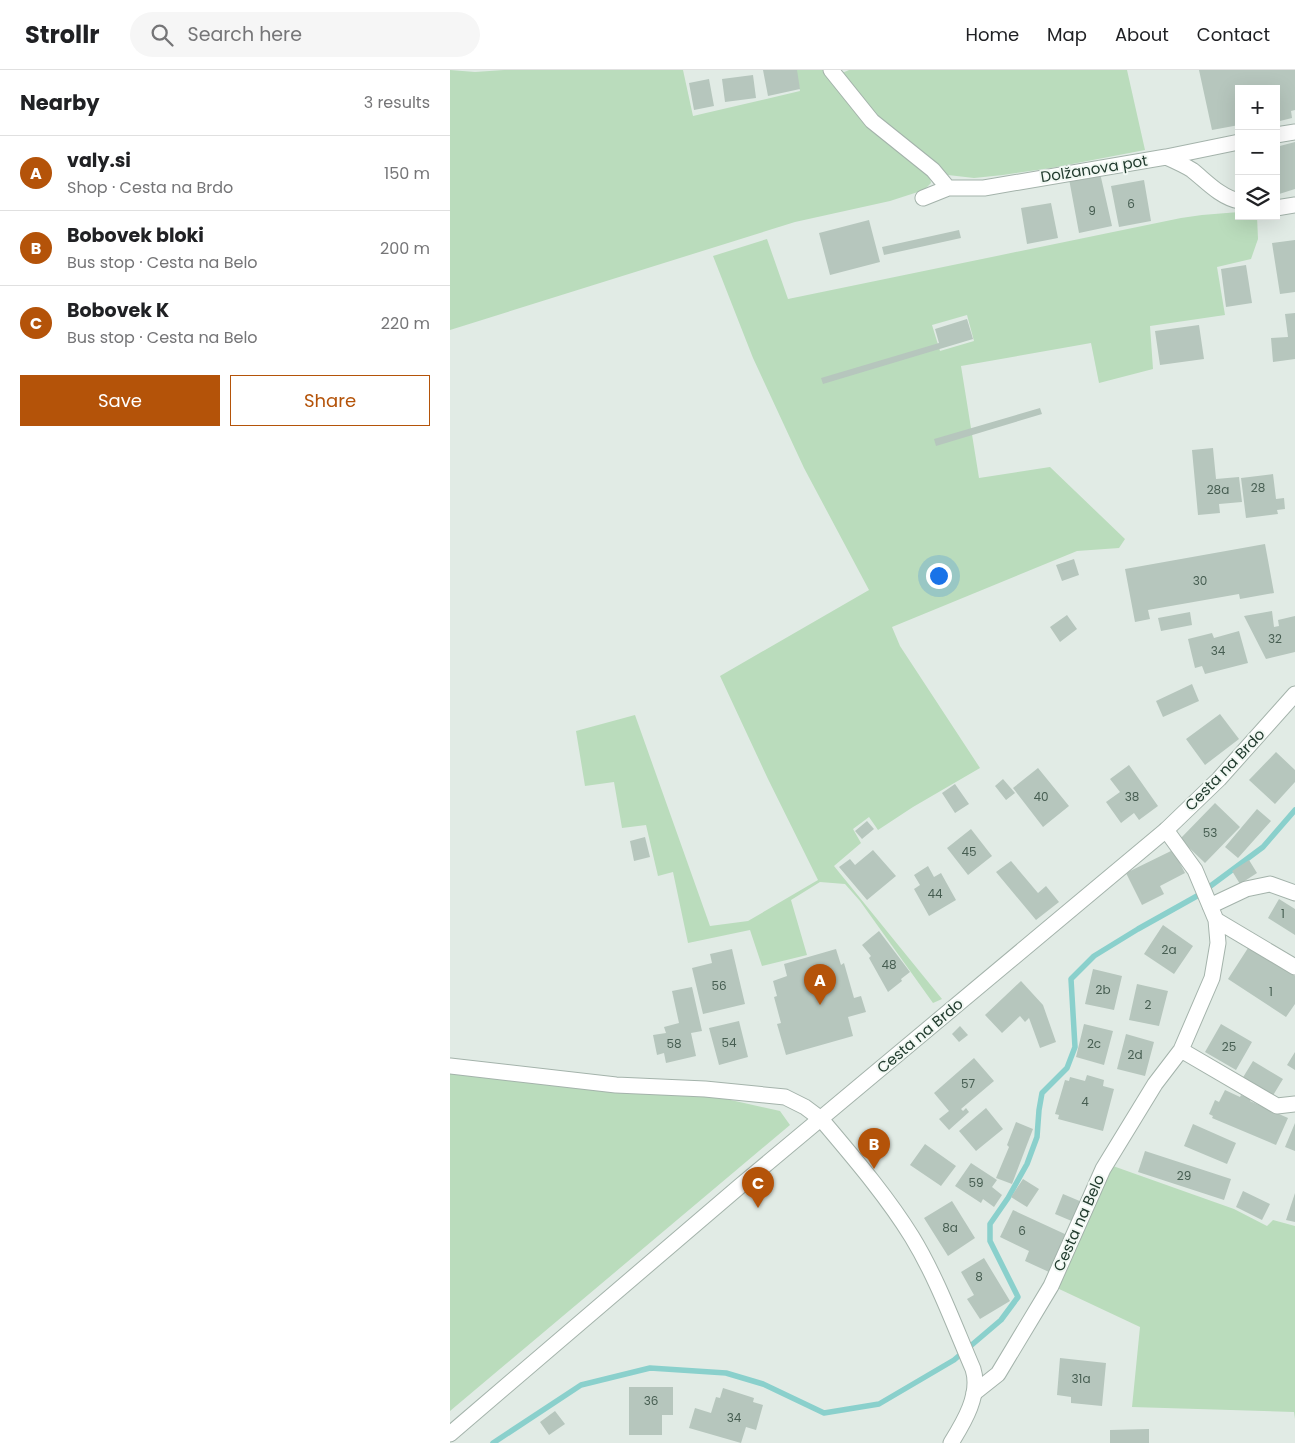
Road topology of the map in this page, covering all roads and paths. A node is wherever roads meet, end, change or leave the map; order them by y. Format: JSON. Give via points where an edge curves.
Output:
{"nodes":[{"id":1,"x":831,"y":70,"type":"edge"},
{"id":2,"x":1295,"y":132,"type":"edge"},
{"id":3,"x":1280,"y":134,"type":"edge"},
{"id":4,"x":1235,"y":143,"type":"edge"},
{"id":5,"x":1166,"y":157,"type":"junction"},
{"id":6,"x":948,"y":188,"type":"junction"},
{"id":7,"x":923,"y":198,"type":"dead end"},
{"id":8,"x":1235,"y":200,"type":"edge"},
{"id":9,"x":1295,"y":206,"type":"edge"},
{"id":10,"x":1280,"y":208,"type":"edge"},
{"id":11,"x":1295,"y":694,"type":"edge"},
{"id":12,"x":1166,"y":830,"type":"junction"},
{"id":13,"x":1295,"y":893,"type":"edge"},
{"id":14,"x":1210,"y":906,"type":"junction"},
{"id":15,"x":1216,"y":920,"type":"junction"},
{"id":16,"x":1295,"y":967,"type":"edge"},
{"id":17,"x":1181,"y":1050,"type":"junction"},
{"id":18,"x":450,"y":1066,"type":"edge"},
{"id":19,"x":1295,"y":1104,"type":"edge"},
{"id":20,"x":821,"y":1119,"type":"junction"},
{"id":21,"x":974,"y":1393,"type":"junction"},
{"id":22,"x":450,"y":1434,"type":"edge"},
{"id":23,"x":951,"y":1443,"type":"edge"}],
"edges":[{"from":1,"to":6,"type":"street","via":[[872,121],[933,170]]},
{"from":2,"to":3,"type":"street"},
{"from":4,"to":5,"type":"street","name":"Dolžanova pot"},
{"from":5,"to":6,"type":"street","name":"Dolžanova pot","via":[[984,188]]},
{"from":5,"to":8,"type":"street"},
{"from":6,"to":7,"type":"street","name":"Dolžanova pot"},
{"from":9,"to":10,"type":"street"},
{"from":11,"to":12,"type":"street","name":"Cesta na Brdo","via":[[1219,779]]},
{"from":12,"to":14,"type":"street","name":"Cesta na Belo","via":[[1195,870]]},
{"from":12,"to":20,"type":"street","name":"Cesta na Brdo"},
{"from":13,"to":14,"type":"street","via":[[1270,884],[1246,889]]},
{"from":14,"to":15,"type":"street","name":"Cesta na Belo"},
{"from":15,"to":16,"type":"street"},
{"from":15,"to":17,"type":"street","name":"Cesta na Belo","via":[[1218,943],[1212,978]]},
{"from":17,"to":19,"type":"street","via":[[1277,1106]]},
{"from":17,"to":21,"type":"street","name":"Cesta na Belo","via":[[1155,1084],[1103,1169],[1051,1286],[1024,1332],[998,1374]]},
{"from":18,"to":20,"type":"street","via":[[616,1085],[785,1097]]},
{"from":20,"to":21,"type":"street","via":[[893,1208],[913,1239],[973,1369],[976,1377]]},
{"from":20,"to":22,"type":"street","name":"Cesta na Brdo"},
{"from":21,"to":23,"type":"street"}]}
